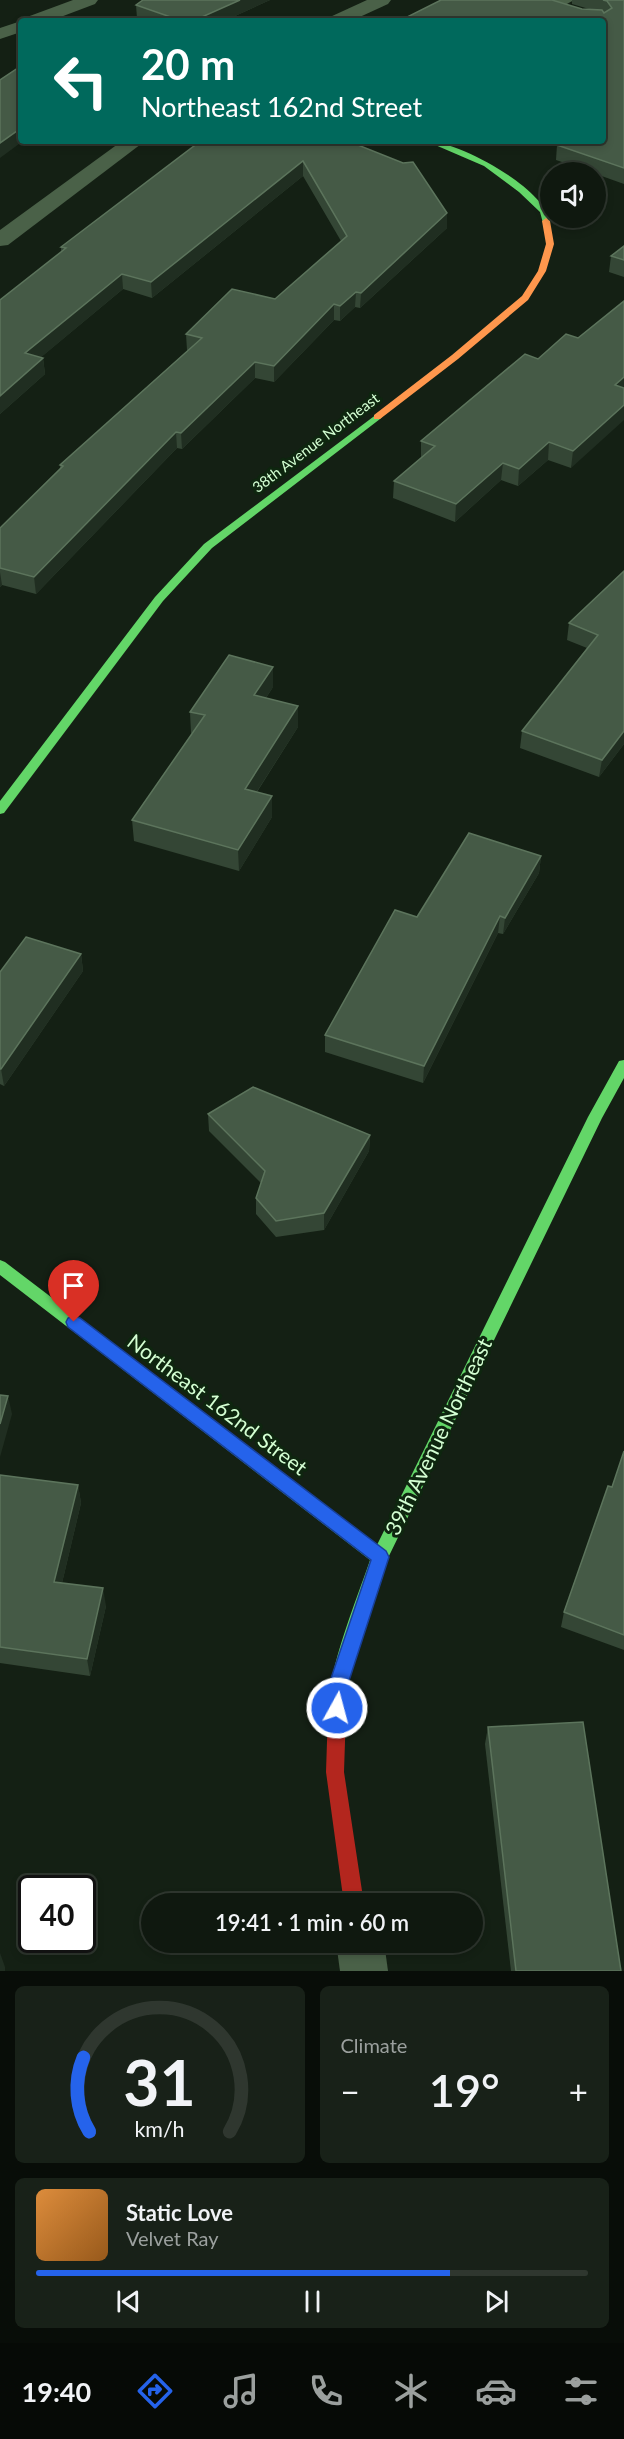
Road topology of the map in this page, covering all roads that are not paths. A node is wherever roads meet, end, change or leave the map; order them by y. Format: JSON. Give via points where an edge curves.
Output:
{"nodes":[{"id":1,"x":89,"y":0,"type":"edge"},
{"id":2,"x":382,"y":0,"type":"edge"},
{"id":3,"x":534,"y":0,"type":"edge"},
{"id":4,"x":565,"y":7,"type":"edge"},
{"id":5,"x":41,"y":18,"type":"edge"},
{"id":6,"x":343,"y":18,"type":"edge"},
{"id":7,"x":18,"y":27,"type":"edge"},
{"id":8,"x":0,"y":34,"type":"edge"},
{"id":9,"x":131,"y":144,"type":"edge"},
{"id":10,"x":437,"y":144,"type":"edge"},
{"id":11,"x":0,"y":240,"type":"edge"},
{"id":12,"x":0,"y":810,"type":"edge"},
{"id":13,"x":624,"y":1065,"type":"edge"},
{"id":14,"x":0,"y":1266,"type":"edge"},
{"id":15,"x":380,"y":1557,"type":"junction"},
{"id":16,"x":352,"y":1893,"type":"edge"},
{"id":17,"x":362,"y":1953,"type":"edge"},
{"id":18,"x":364,"y":1971,"type":"edge"}],
"edges":[{"from":1,"to":5,"type":"street"},
{"from":2,"to":6,"type":"street"},
{"from":3,"to":4,"type":"street"},
{"from":7,"to":8,"type":"street"},
{"from":9,"to":11,"type":"street"},
{"from":10,"to":12,"type":"street","name":"38th Avenue Northeast","via":[[487,164],[544,211],[550,244],[542,270],[525,298],[455,357],[208,546],[159,599]]},
{"from":13,"to":15,"type":"street","name":"39th Avenue Northeast"},
{"from":14,"to":15,"type":"street","name":"Northeast 162nd Street"},
{"from":15,"to":16,"type":"street","name":"39th Avenue Northeast","via":[[338,1687],[335,1772]]},
{"from":17,"to":18,"type":"street"}]}
